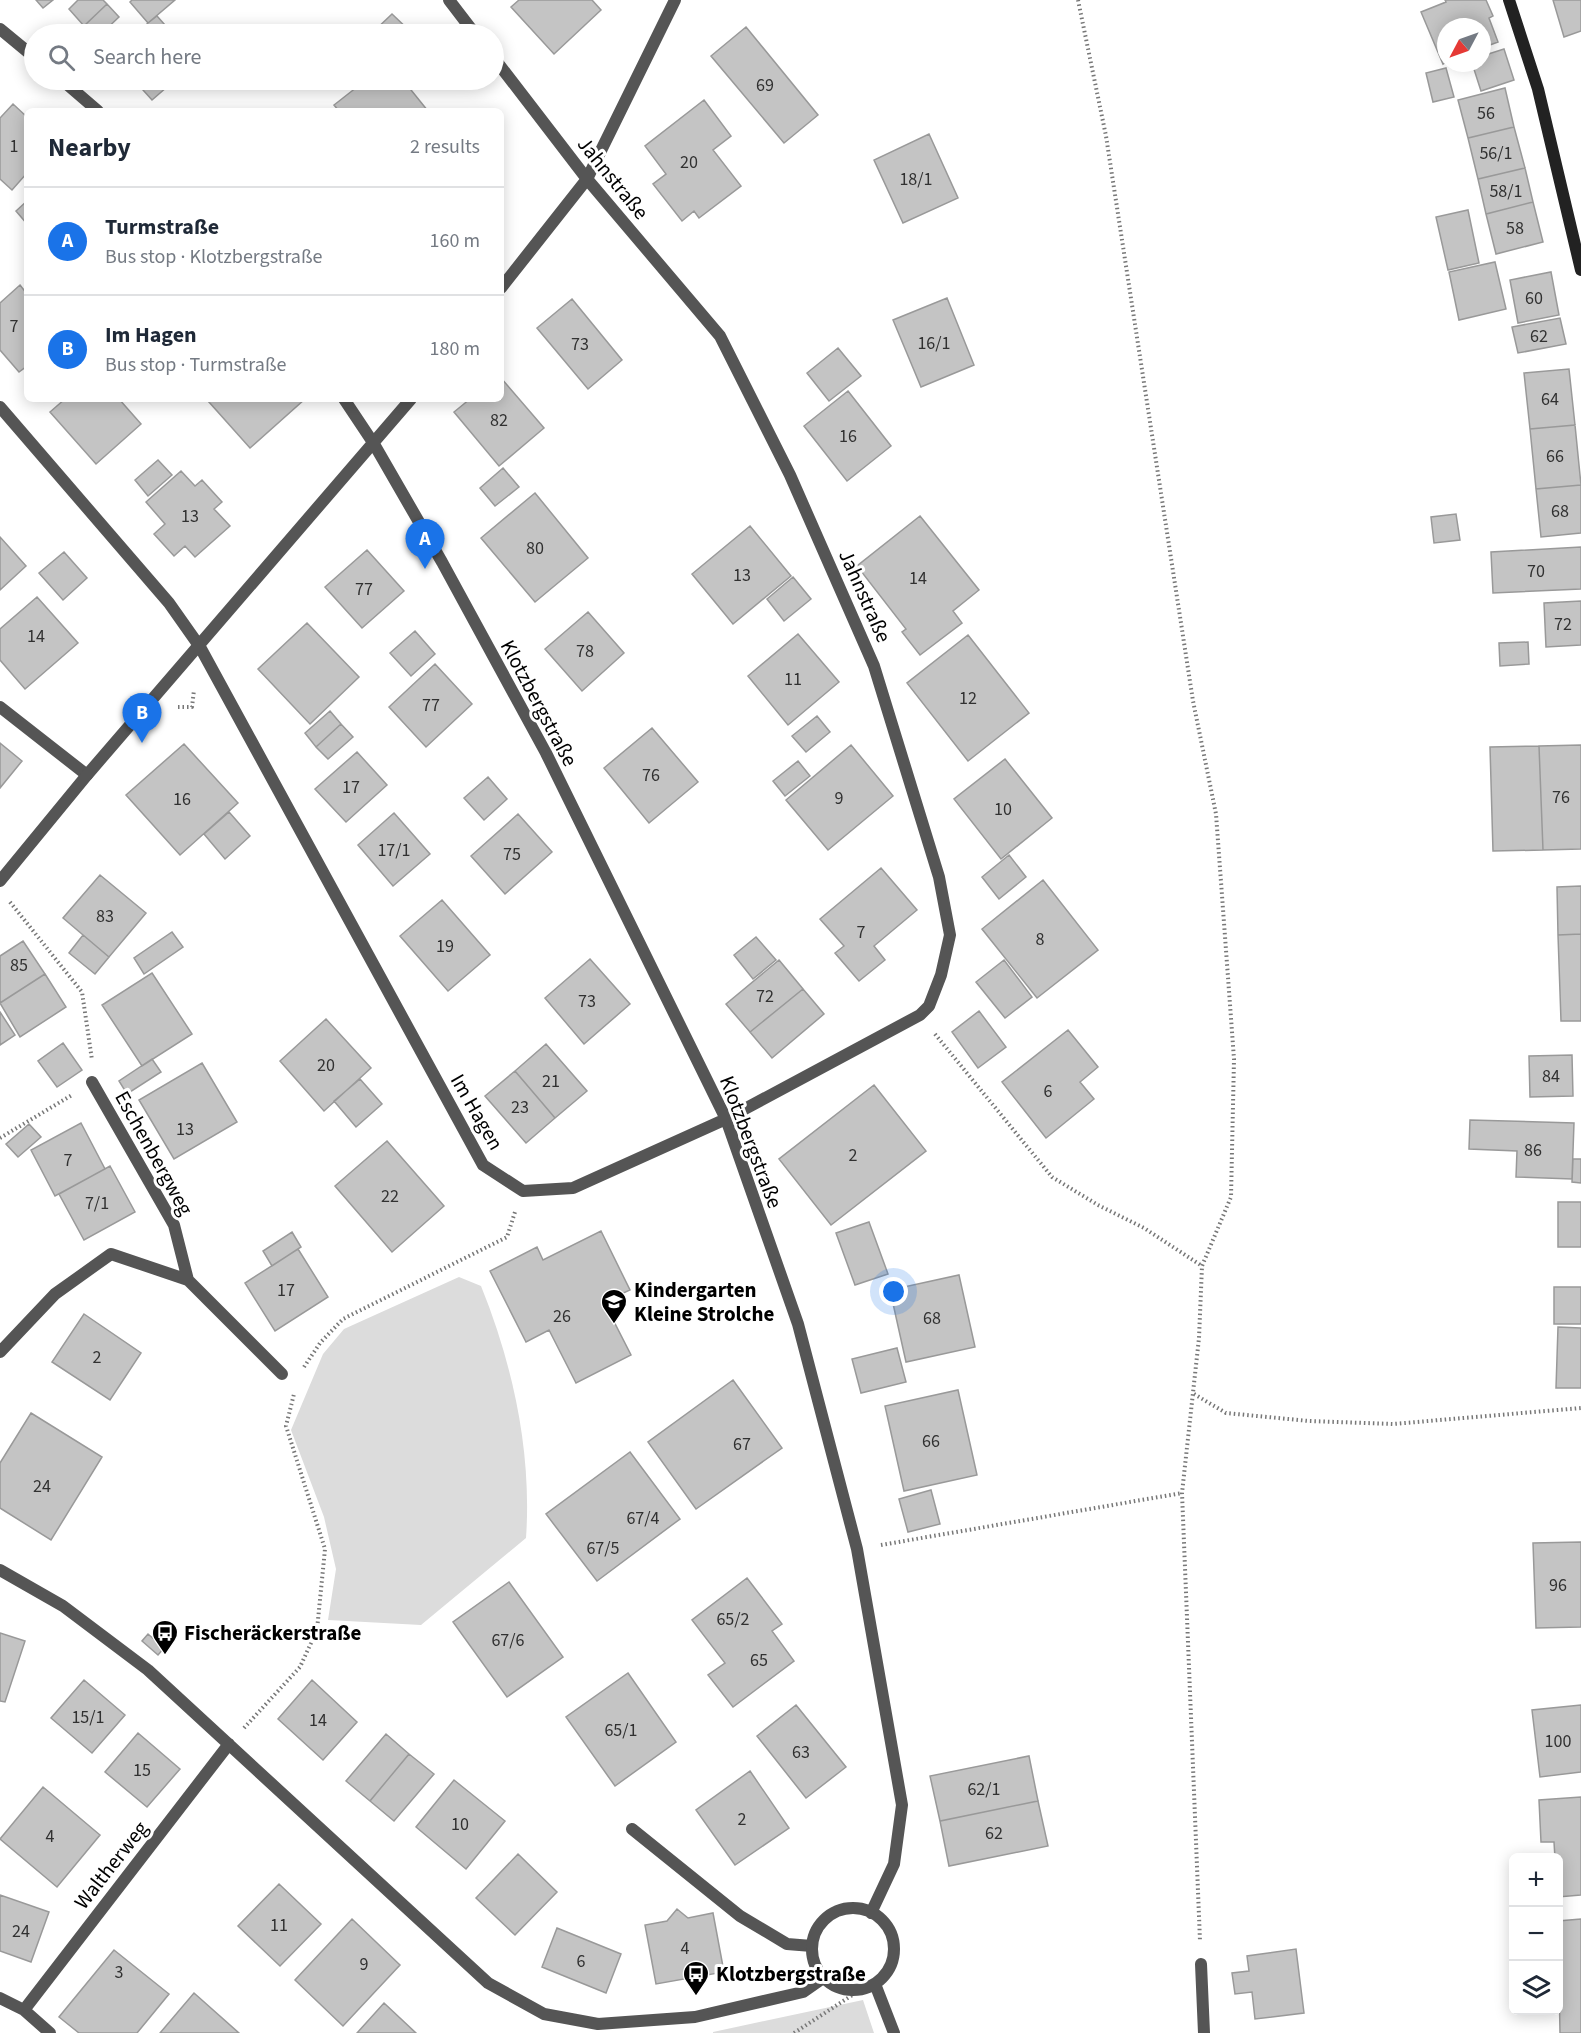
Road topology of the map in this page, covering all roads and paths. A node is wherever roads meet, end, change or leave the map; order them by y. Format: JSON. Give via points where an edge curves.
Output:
{"nodes":[{"id":1,"x":449,"y":0,"type":"edge"},
{"id":2,"x":675,"y":0,"type":"edge"},
{"id":3,"x":1078,"y":0,"type":"edge"},
{"id":4,"x":1509,"y":0,"type":"edge"},
{"id":5,"x":467,"y":24,"type":"edge"},
{"id":6,"x":0,"y":28,"type":"edge"},
{"id":7,"x":24,"y":48,"type":"edge"},
{"id":8,"x":504,"y":71,"type":"edge"},
{"id":9,"x":74,"y":90,"type":"edge"},
{"id":10,"x":95,"y":108,"type":"edge"},
{"id":11,"x":587,"y":179,"type":"junction"},
{"id":12,"x":1581,"y":270,"type":"edge"},
{"id":13,"x":504,"y":284,"type":"edge"},
{"id":14,"x":346,"y":402,"type":"edge"},
{"id":15,"x":409,"y":402,"type":"edge"},
{"id":16,"x":0,"y":407,"type":"edge"},
{"id":17,"x":374,"y":444,"type":"junction"},
{"id":18,"x":200,"y":647,"type":"junction"},
{"id":19,"x":0,"y":707,"type":"edge"},
{"id":20,"x":87,"y":775,"type":"junction"},
{"id":21,"x":0,"y":881,"type":"edge"},
{"id":22,"x":8,"y":899,"type":"dead end"},
{"id":23,"x":920,"y":1015,"type":"junction"},
{"id":24,"x":92,"y":1082,"type":"junction"},
{"id":25,"x":726,"y":1119,"type":"junction"},
{"id":26,"x":0,"y":1137,"type":"edge"},
{"id":27,"x":523,"y":1191,"type":"junction"},
{"id":28,"x":1202,"y":1266,"type":"junction"},
{"id":29,"x":188,"y":1280,"type":"junction"},
{"id":30,"x":0,"y":1352,"type":"edge"},
{"id":31,"x":301,"y":1371,"type":"dead end"},
{"id":32,"x":282,"y":1374,"type":"dead end"},
{"id":33,"x":296,"y":1387,"type":"dead end"},
{"id":34,"x":1194,"y":1394,"type":"junction"},
{"id":35,"x":1581,"y":1408,"type":"edge"},
{"id":36,"x":1182,"y":1493,"type":"junction"},
{"id":37,"x":857,"y":1549,"type":"junction"},
{"id":38,"x":0,"y":1570,"type":"edge"},
{"id":39,"x":229,"y":1744,"type":"junction"},
{"id":40,"x":632,"y":1828,"type":"dead end"},
{"id":41,"x":871,"y":1913,"type":"junction"},
{"id":42,"x":812,"y":1946,"type":"junction"},
{"id":43,"x":1201,"y":1964,"type":"joint"},
{"id":44,"x":823,"y":1978,"type":"junction"},
{"id":45,"x":875,"y":1984,"type":"junction"},
{"id":46,"x":862,"y":1989,"type":"junction"},
{"id":47,"x":0,"y":1998,"type":"edge"},
{"id":48,"x":24,"y":2010,"type":"junction"},
{"id":49,"x":598,"y":2029,"type":"edge"},
{"id":50,"x":50,"y":2033,"type":"edge"},
{"id":51,"x":795,"y":2033,"type":"edge"},
{"id":52,"x":894,"y":2033,"type":"edge"},
{"id":53,"x":1204,"y":2033,"type":"edge"}],
"edges":[{"from":1,"to":5,"type":"street"},
{"from":2,"to":11,"type":"street"},
{"from":3,"to":28,"type":"path","via":[[1106,136],[1193,701],[1216,814],[1234,1059],[1231,1197]]},
{"from":4,"to":12,"type":"street","via":[[1538,89]]},
{"from":6,"to":7,"type":"street"},
{"from":8,"to":11,"type":"street","name":"Jahnstraße"},
{"from":9,"to":10,"type":"street"},
{"from":11,"to":13,"type":"street"},
{"from":11,"to":23,"type":"street","name":"Jahnstraße","via":[[720,336],[790,475],[874,666],[939,877],[950,935],[941,975],[929,1005]]},
{"from":14,"to":17,"type":"street","name":"Klotzbergstraße"},
{"from":15,"to":17,"type":"street"},
{"from":16,"to":18,"type":"street","name":"Im Hagen","via":[[169,603]]},
{"from":17,"to":18,"type":"street"},
{"from":17,"to":25,"type":"street","name":"Klotzbergstraße","via":[[546,753]]},
{"from":18,"to":20,"type":"street"},
{"from":18,"to":27,"type":"street","name":"Im Hagen","via":[[483,1165]]},
{"from":19,"to":20,"type":"street"},
{"from":20,"to":21,"type":"street"},
{"from":22,"to":24,"type":"path","via":[[82,992],[92,1049]]},
{"from":23,"to":25,"type":"street"},
{"from":23,"to":28,"type":"path","via":[[1052,1177],[1144,1228]]},
{"from":24,"to":26,"type":"path"},
{"from":24,"to":29,"type":"street","name":"Eschenbergweg","via":[[174,1225]]},
{"from":25,"to":27,"type":"street","via":[[573,1188]]},
{"from":25,"to":37,"type":"street","name":"Klotzbergstraße","via":[[798,1324]]},
{"from":27,"to":31,"type":"path","via":[[507,1237],[343,1319]]},
{"from":28,"to":34,"type":"path"},
{"from":29,"to":30,"type":"street","via":[[111,1254],[55,1294]]},
{"from":29,"to":32,"type":"street"},
{"from":33,"to":39,"type":"path","via":[[286,1426],[325,1549],[317,1630],[300,1667]]},
{"from":34,"to":35,"type":"path","via":[[1226,1413],[1393,1424]]},
{"from":34,"to":36,"type":"path"},
{"from":36,"to":37,"type":"path"},
{"from":36,"to":43,"type":"path"},
{"from":37,"to":41,"type":"street","name":"Klotzbergstraße","via":[[902,1805],[894,1864]]},
{"from":38,"to":39,"type":"street","via":[[63,1605],[148,1670]]},
{"from":39,"to":48,"type":"street","name":"Waltherweg"},
{"from":39,"to":49,"type":"street","via":[[488,1983],[544,2014]]},
{"from":40,"to":42,"type":"street","via":[[740,1916],[787,1944]]},
{"from":41,"to":42,"type":"street","via":[[844,1909],[832,1914],[821,1923]]},
{"from":41,"to":45,"type":"street","via":[[888,1929],[894,1952],[892,1964]]},
{"from":42,"to":44,"type":"street"},
{"from":43,"to":53,"type":"street"},
{"from":44,"to":46,"type":"street","via":[[848,1990]]},
{"from":44,"to":49,"type":"street","via":[[803,1992],[695,2017]]},
{"from":45,"to":46,"type":"street"},
{"from":45,"to":52,"type":"street"},
{"from":46,"to":51,"type":"path"},
{"from":47,"to":48,"type":"street"},
{"from":48,"to":50,"type":"street"}]}
